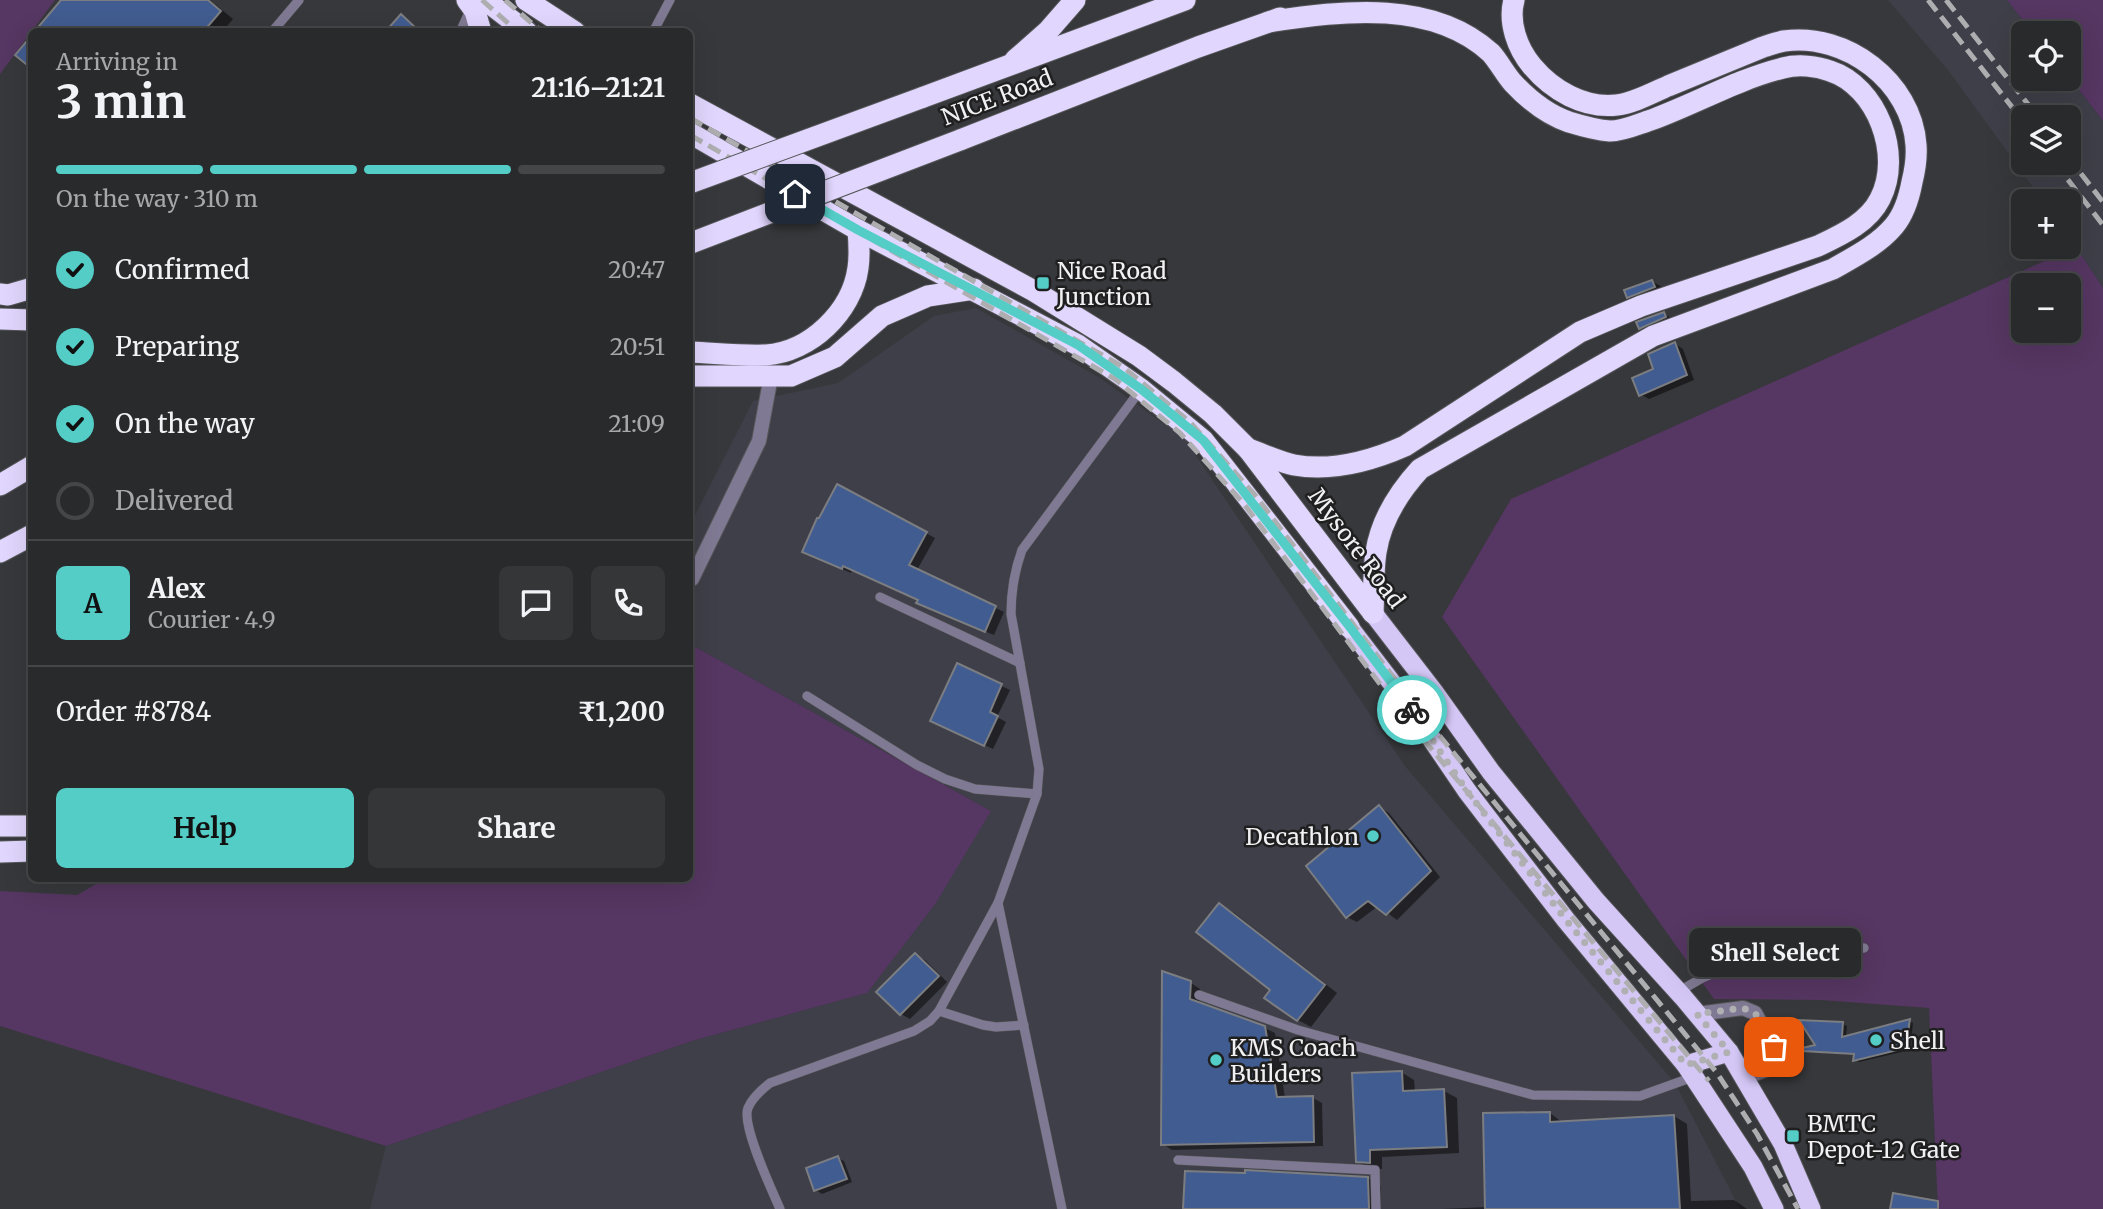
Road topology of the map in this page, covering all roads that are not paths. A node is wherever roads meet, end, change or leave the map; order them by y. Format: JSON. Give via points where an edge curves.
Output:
{"nodes":[{"id":1,"x":299,"y":0,"type":"edge"},
{"id":2,"x":526,"y":0,"type":"edge"},
{"id":3,"x":670,"y":0,"type":"edge"},
{"id":4,"x":1074,"y":0,"type":"edge"},
{"id":5,"x":1185,"y":0,"type":"edge"},
{"id":6,"x":1324,"y":0,"type":"edge"},
{"id":7,"x":1514,"y":0,"type":"edge"},
{"id":8,"x":475,"y":2,"type":"edge"},
{"id":9,"x":1268,"y":22,"type":"junction"},
{"id":10,"x":275,"y":28,"type":"edge"},
{"id":11,"x":462,"y":28,"type":"edge"},
{"id":12,"x":480,"y":28,"type":"edge"},
{"id":13,"x":520,"y":28,"type":"edge"},
{"id":14,"x":569,"y":28,"type":"edge"},
{"id":15,"x":655,"y":28,"type":"edge"},
{"id":16,"x":1005,"y":68,"type":"junction"},
{"id":17,"x":693,"y":106,"type":"edge"},
{"id":18,"x":693,"y":135,"type":"edge"},
{"id":19,"x":693,"y":182,"type":"edge"},
{"id":20,"x":858,"y":230,"type":"junction"},
{"id":21,"x":693,"y":243,"type":"edge"},
{"id":22,"x":28,"y":289,"type":"edge"},
{"id":23,"x":974,"y":289,"type":"junction"},
{"id":24,"x":0,"y":294,"type":"edge"},
{"id":25,"x":0,"y":319,"type":"edge"},
{"id":26,"x":28,"y":320,"type":"edge"},
{"id":27,"x":693,"y":352,"type":"edge"},
{"id":28,"x":693,"y":376,"type":"edge"},
{"id":29,"x":771,"y":376,"type":"junction"},
{"id":30,"x":1141,"y":389,"type":"junction"},
{"id":31,"x":1248,"y":449,"type":"junction"},
{"id":32,"x":28,"y":468,"type":"edge"},
{"id":33,"x":0,"y":485,"type":"edge"},
{"id":34,"x":28,"y":537,"type":"edge"},
{"id":35,"x":0,"y":552,"type":"edge"},
{"id":36,"x":693,"y":577,"type":"edge"},
{"id":37,"x":880,"y":597,"type":"dead end"},
{"id":38,"x":1373,"y":613,"type":"junction"},
{"id":39,"x":1349,"y":626,"type":"joint"},
{"id":40,"x":1020,"y":663,"type":"junction"},
{"id":41,"x":807,"y":696,"type":"dead end"},
{"id":42,"x":1037,"y":794,"type":"junction"},
{"id":43,"x":0,"y":826,"type":"edge"},
{"id":44,"x":28,"y":826,"type":"edge"},
{"id":45,"x":28,"y":851,"type":"edge"},
{"id":46,"x":0,"y":852,"type":"edge"},
{"id":47,"x":998,"y":903,"type":"junction"},
{"id":48,"x":1864,"y":948,"type":"dead end"},
{"id":49,"x":1678,"y":992,"type":"junction"},
{"id":50,"x":1199,"y":995,"type":"dead end"},
{"id":51,"x":939,"y":1010,"type":"junction"},
{"id":52,"x":1697,"y":1014,"type":"junction"},
{"id":53,"x":1024,"y":1025,"type":"junction"},
{"id":54,"x":1729,"y":1052,"type":"junction"},
{"id":55,"x":1690,"y":1071,"type":"junction"},
{"id":56,"x":1744,"y":1079,"type":"junction"},
{"id":57,"x":1178,"y":1160,"type":"dead end"},
{"id":58,"x":780,"y":1209,"type":"edge"},
{"id":59,"x":1062,"y":1209,"type":"edge"},
{"id":60,"x":1376,"y":1209,"type":"edge"},
{"id":61,"x":1774,"y":1209,"type":"edge"},
{"id":62,"x":1811,"y":1209,"type":"edge"}],
"edges":[{"from":1,"to":10,"type":"lane"},
{"from":2,"to":14,"type":"highway"},
{"from":3,"to":15,"type":"lane"},
{"from":4,"to":16,"type":"highway","via":[[1048,31]]},
{"from":5,"to":16,"type":"highway","name":"NICE Road"},
{"from":6,"to":9,"type":"highway","name":"NICE Road"},
{"from":7,"to":38,"type":"highway","via":[[1517,41],[1538,73],[1566,95],[1603,105],[1619,105],[1783,41],[1846,50],[1889,82],[1910,118],[1916,142],[1911,190],[1894,226],[1855,257],[1653,336],[1420,468],[1395,502],[1382,532],[1376,551]]},
{"from":8,"to":11,"type":"lane"},
{"from":8,"to":12,"type":"highway"},
{"from":8,"to":13,"type":"highway"},
{"from":9,"to":21,"type":"highway","name":"NICE Road","bridge":true},
{"from":9,"to":31,"type":"highway","via":[[1373,7],[1428,12],[1474,36],[1536,104],[1562,119],[1612,131],[1786,67],[1833,71],[1874,107],[1884,129],[1887,180],[1866,217],[1845,233],[1580,332],[1405,446],[1377,458],[1351,464],[1294,465]]},
{"from":16,"to":19,"type":"highway","name":"NICE Road","bridge":true},
{"from":17,"to":31,"type":"highway","name":"Mysore Road","via":[[1091,326],[1174,382]]},
{"from":18,"to":20,"type":"highway"},
{"from":20,"to":23,"type":"highway"},
{"from":20,"to":27,"type":"highway","via":[[858,270],[850,295],[820,333],[800,346],[766,355]]},
{"from":22,"to":24,"type":"highway"},
{"from":23,"to":29,"type":"highway","via":[[928,296],[882,316],[835,358],[791,376]]},
{"from":23,"to":30,"type":"highway","via":[[1078,345]]},
{"from":25,"to":26,"type":"highway"},
{"from":28,"to":29,"type":"highway"},
{"from":29,"to":36,"type":"street","via":[[759,441]]},
{"from":30,"to":39,"type":"highway","via":[[1203,440]]},
{"from":30,"to":40,"type":"lane","via":[[1022,550],[1011,592]]},
{"from":31,"to":38,"type":"highway","name":"Mysore Road"},
{"from":32,"to":33,"type":"highway"},
{"from":34,"to":35,"type":"highway"},
{"from":37,"to":40,"type":"lane"},
{"from":38,"to":49,"type":"highway","name":"Mysore Road","via":[[1491,772],[1596,901]]},
{"from":39,"to":55,"type":"highway","via":[[1557,909]]},
{"from":40,"to":42,"type":"lane","via":[[1039,769]]},
{"from":41,"to":42,"type":"lane","via":[[945,779],[975,789]]},
{"from":42,"to":47,"type":"lane"},
{"from":43,"to":44,"type":"highway"},
{"from":45,"to":46,"type":"highway"},
{"from":47,"to":51,"type":"lane"},
{"from":47,"to":53,"type":"lane"},
{"from":48,"to":49,"type":"lane","via":[[1730,967]]},
{"from":49,"to":52,"type":"highway","name":"Mysore Road"},
{"from":50,"to":55,"type":"lane","via":[[1298,1030],[1533,1095],[1640,1096]]},
{"from":51,"to":53,"type":"lane","via":[[983,1025]]},
{"from":51,"to":58,"type":"lane","via":[[914,1031],[770,1083],[757,1094],[747,1110],[747,1128]]},
{"from":52,"to":54,"type":"highway","name":"Mysore Road"},
{"from":52,"to":56,"type":"street","via":[[1743,1008],[1755,1013],[1774,1047],[1775,1059],[1772,1068]]},
{"from":53,"to":59,"type":"lane"},
{"from":54,"to":55,"type":"highway"},
{"from":54,"to":56,"type":"highway","name":"Mysore Road"},
{"from":55,"to":61,"type":"highway","via":[[1753,1167]]},
{"from":56,"to":62,"type":"highway","name":"Mysore Road","via":[[1783,1144]]},
{"from":57,"to":60,"type":"lane","via":[[1376,1170]]}]}
